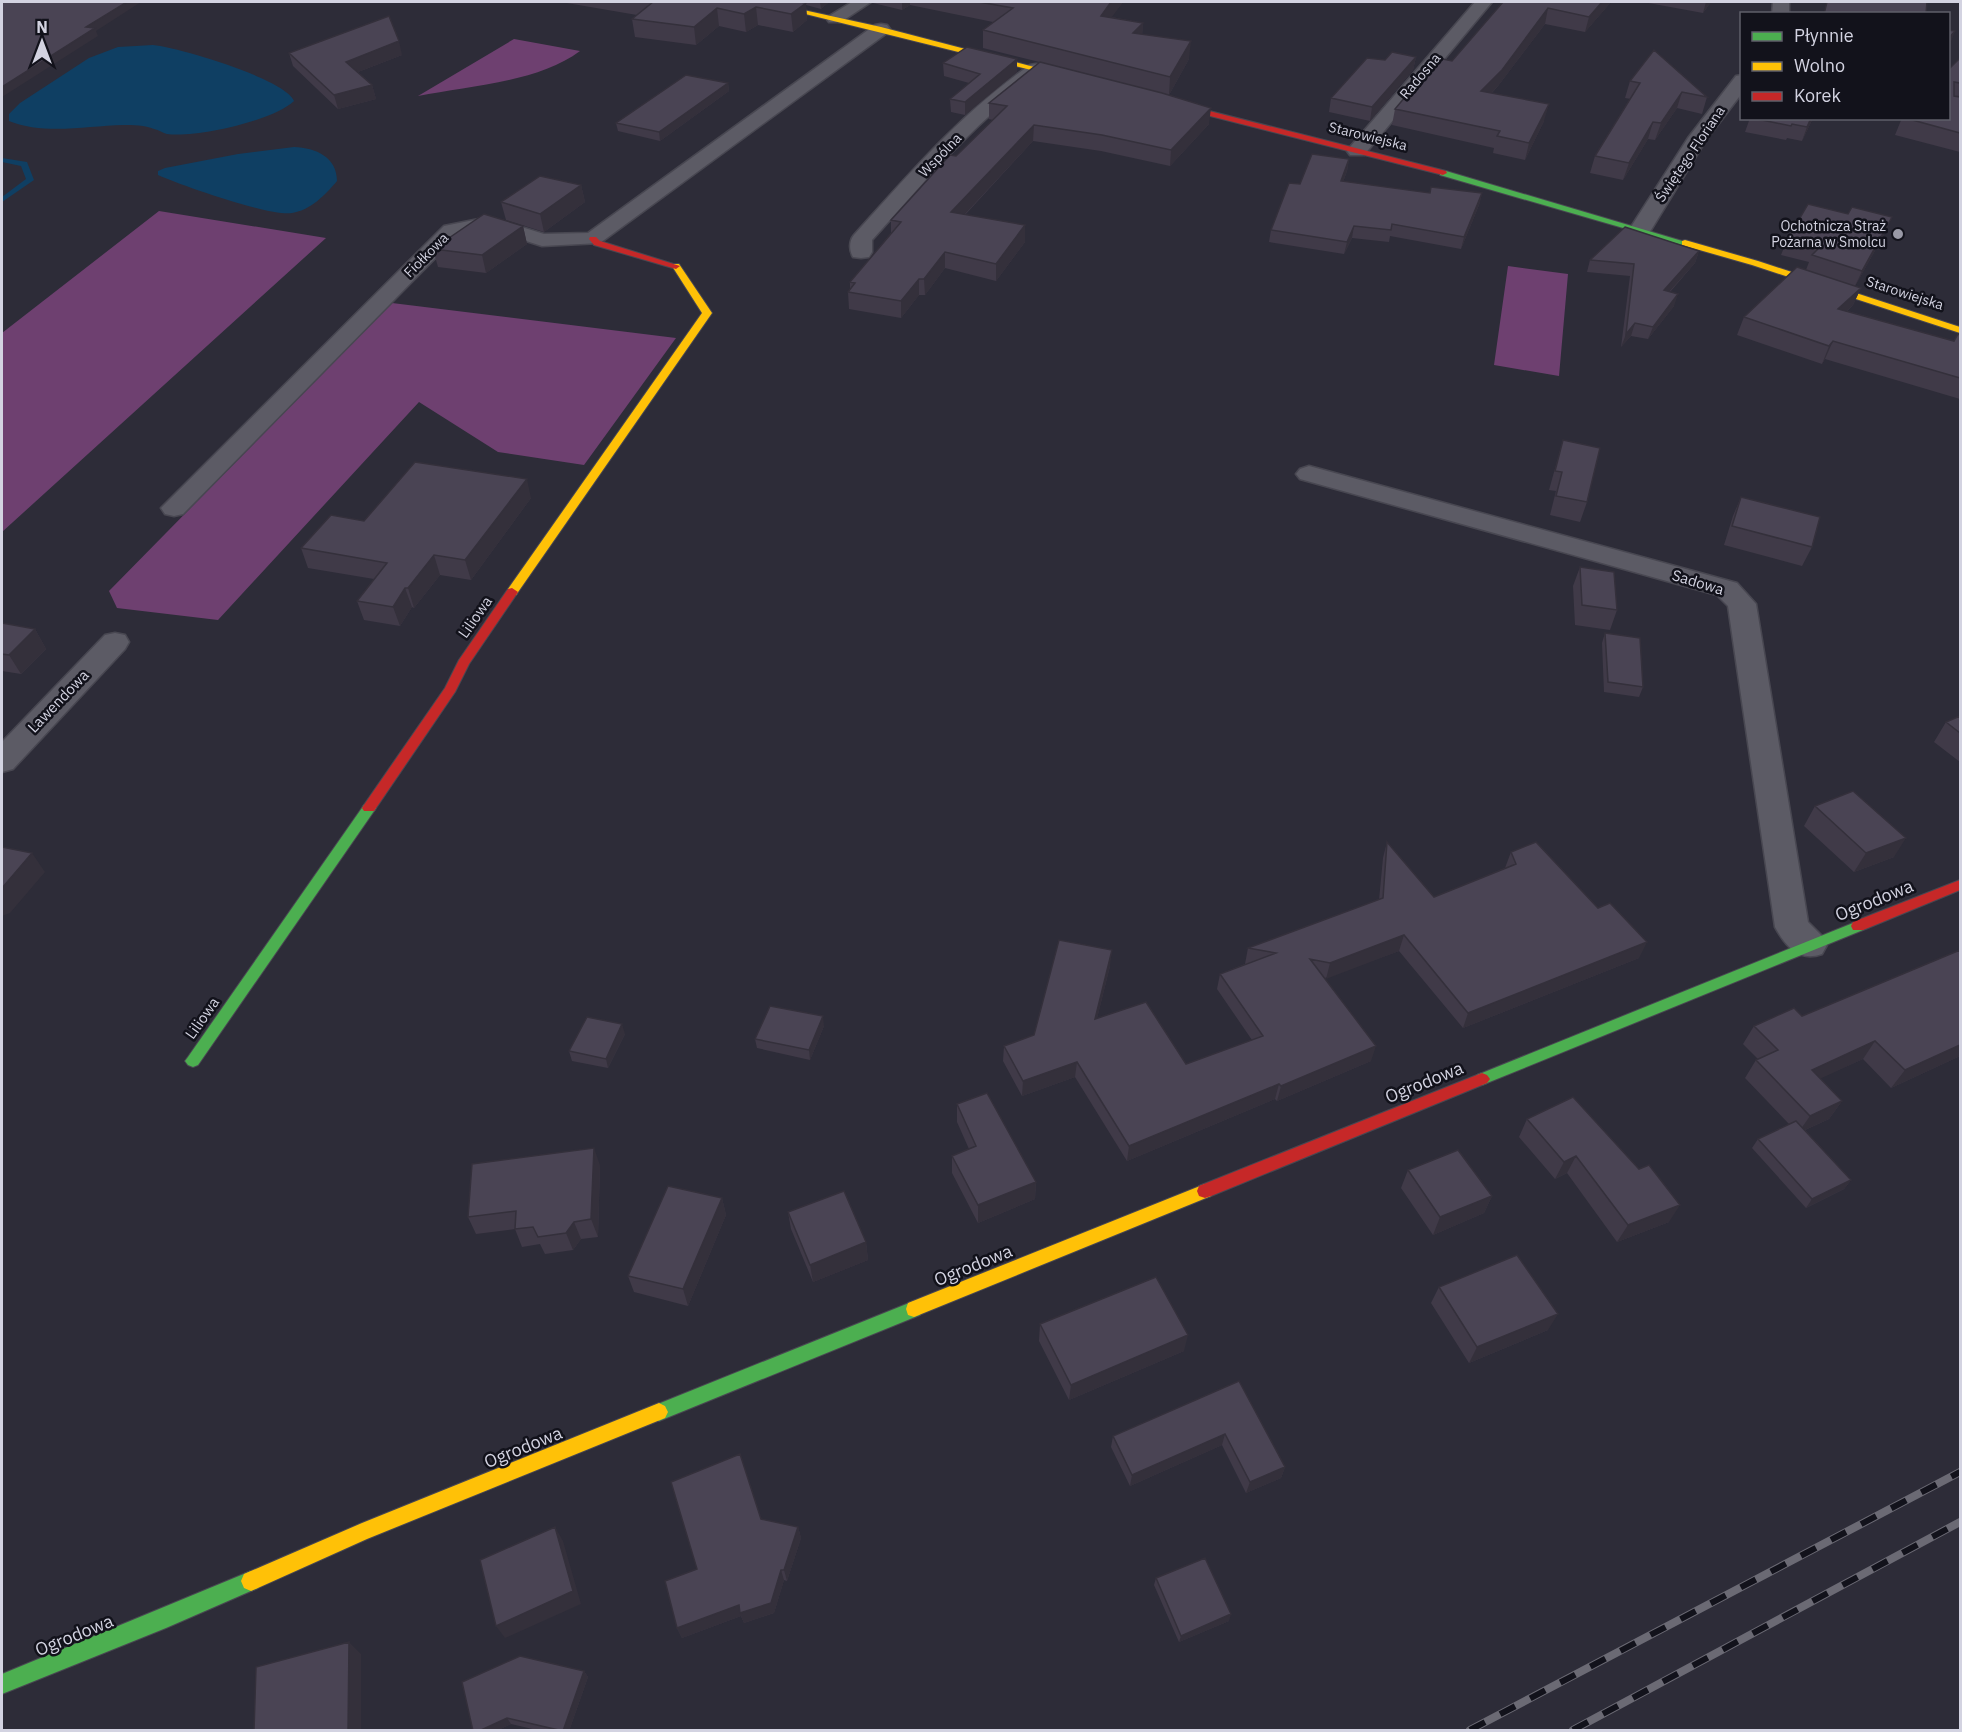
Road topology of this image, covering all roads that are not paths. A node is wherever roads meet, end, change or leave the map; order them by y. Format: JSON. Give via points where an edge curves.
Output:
{"nodes":[{"id":1,"x":760,"y":2,"type":"edge"},
{"id":2,"x":863,"y":2,"type":"edge"},
{"id":3,"x":1484,"y":2,"type":"edge"},
{"id":4,"x":835,"y":18,"type":"junction"},
{"id":5,"x":880,"y":29,"type":"junction"},
{"id":6,"x":1036,"y":69,"type":"junction"},
{"id":7,"x":1087,"y":82,"type":"edge"},
{"id":8,"x":1740,"y":83,"type":"edge"},
{"id":9,"x":1152,"y":99,"type":"edge"},
{"id":10,"x":1357,"y":151,"type":"junction"},
{"id":11,"x":1640,"y":230,"type":"junction"},
{"id":12,"x":593,"y":239,"type":"junction"},
{"id":13,"x":861,"y":252,"type":"dead end"},
{"id":14,"x":1960,"y":330,"type":"edge"},
{"id":15,"x":1308,"y":474,"type":"dead end"},
{"id":16,"x":174,"y":508,"type":"dead end"},
{"id":17,"x":115,"y":642,"type":"dead end"},
{"id":18,"x":2,"y":761,"type":"edge"},
{"id":19,"x":1960,"y":885,"type":"edge"},
{"id":20,"x":1810,"y":945,"type":"junction"},
{"id":21,"x":192,"y":1061,"type":"dead end"},
{"id":22,"x":2,"y":1684,"type":"edge"}],
"edges":[{"from":1,"to":4,"type":"street"},
{"from":2,"to":4,"type":"street"},
{"from":3,"to":10,"type":"street","name":"Radosna"},
{"from":4,"to":5,"type":"street"},
{"from":5,"to":6,"type":"street"},
{"from":5,"to":12,"type":"street"},
{"from":6,"to":7,"type":"street"},
{"from":6,"to":13,"type":"street","name":"Wspólna","via":[[1009,86],[941,154],[861,239]]},
{"from":8,"to":11,"type":"street","name":"Świętego Floriana","via":[[1698,138]]},
{"from":9,"to":10,"type":"street","name":"Starowiejska"},
{"from":10,"to":11,"type":"street","name":"Starowiejska"},
{"from":11,"to":14,"type":"street","name":"Starowiejska"},
{"from":12,"to":16,"type":"street","name":"Fiołkowa","via":[[542,240],[489,223],[451,230]]},
{"from":12,"to":21,"type":"street","name":"Liliowa","via":[[678,267],[707,313]]},
{"from":15,"to":20,"type":"street","name":"Sadowa","via":[[1727,589],[1742,604],[1792,927]]},
{"from":17,"to":18,"type":"street","name":"Lawendowa"},
{"from":19,"to":20,"type":"street","name":"Ogrodowa"},
{"from":20,"to":22,"type":"street","name":"Ogrodowa","via":[[362,1532]]}]}
